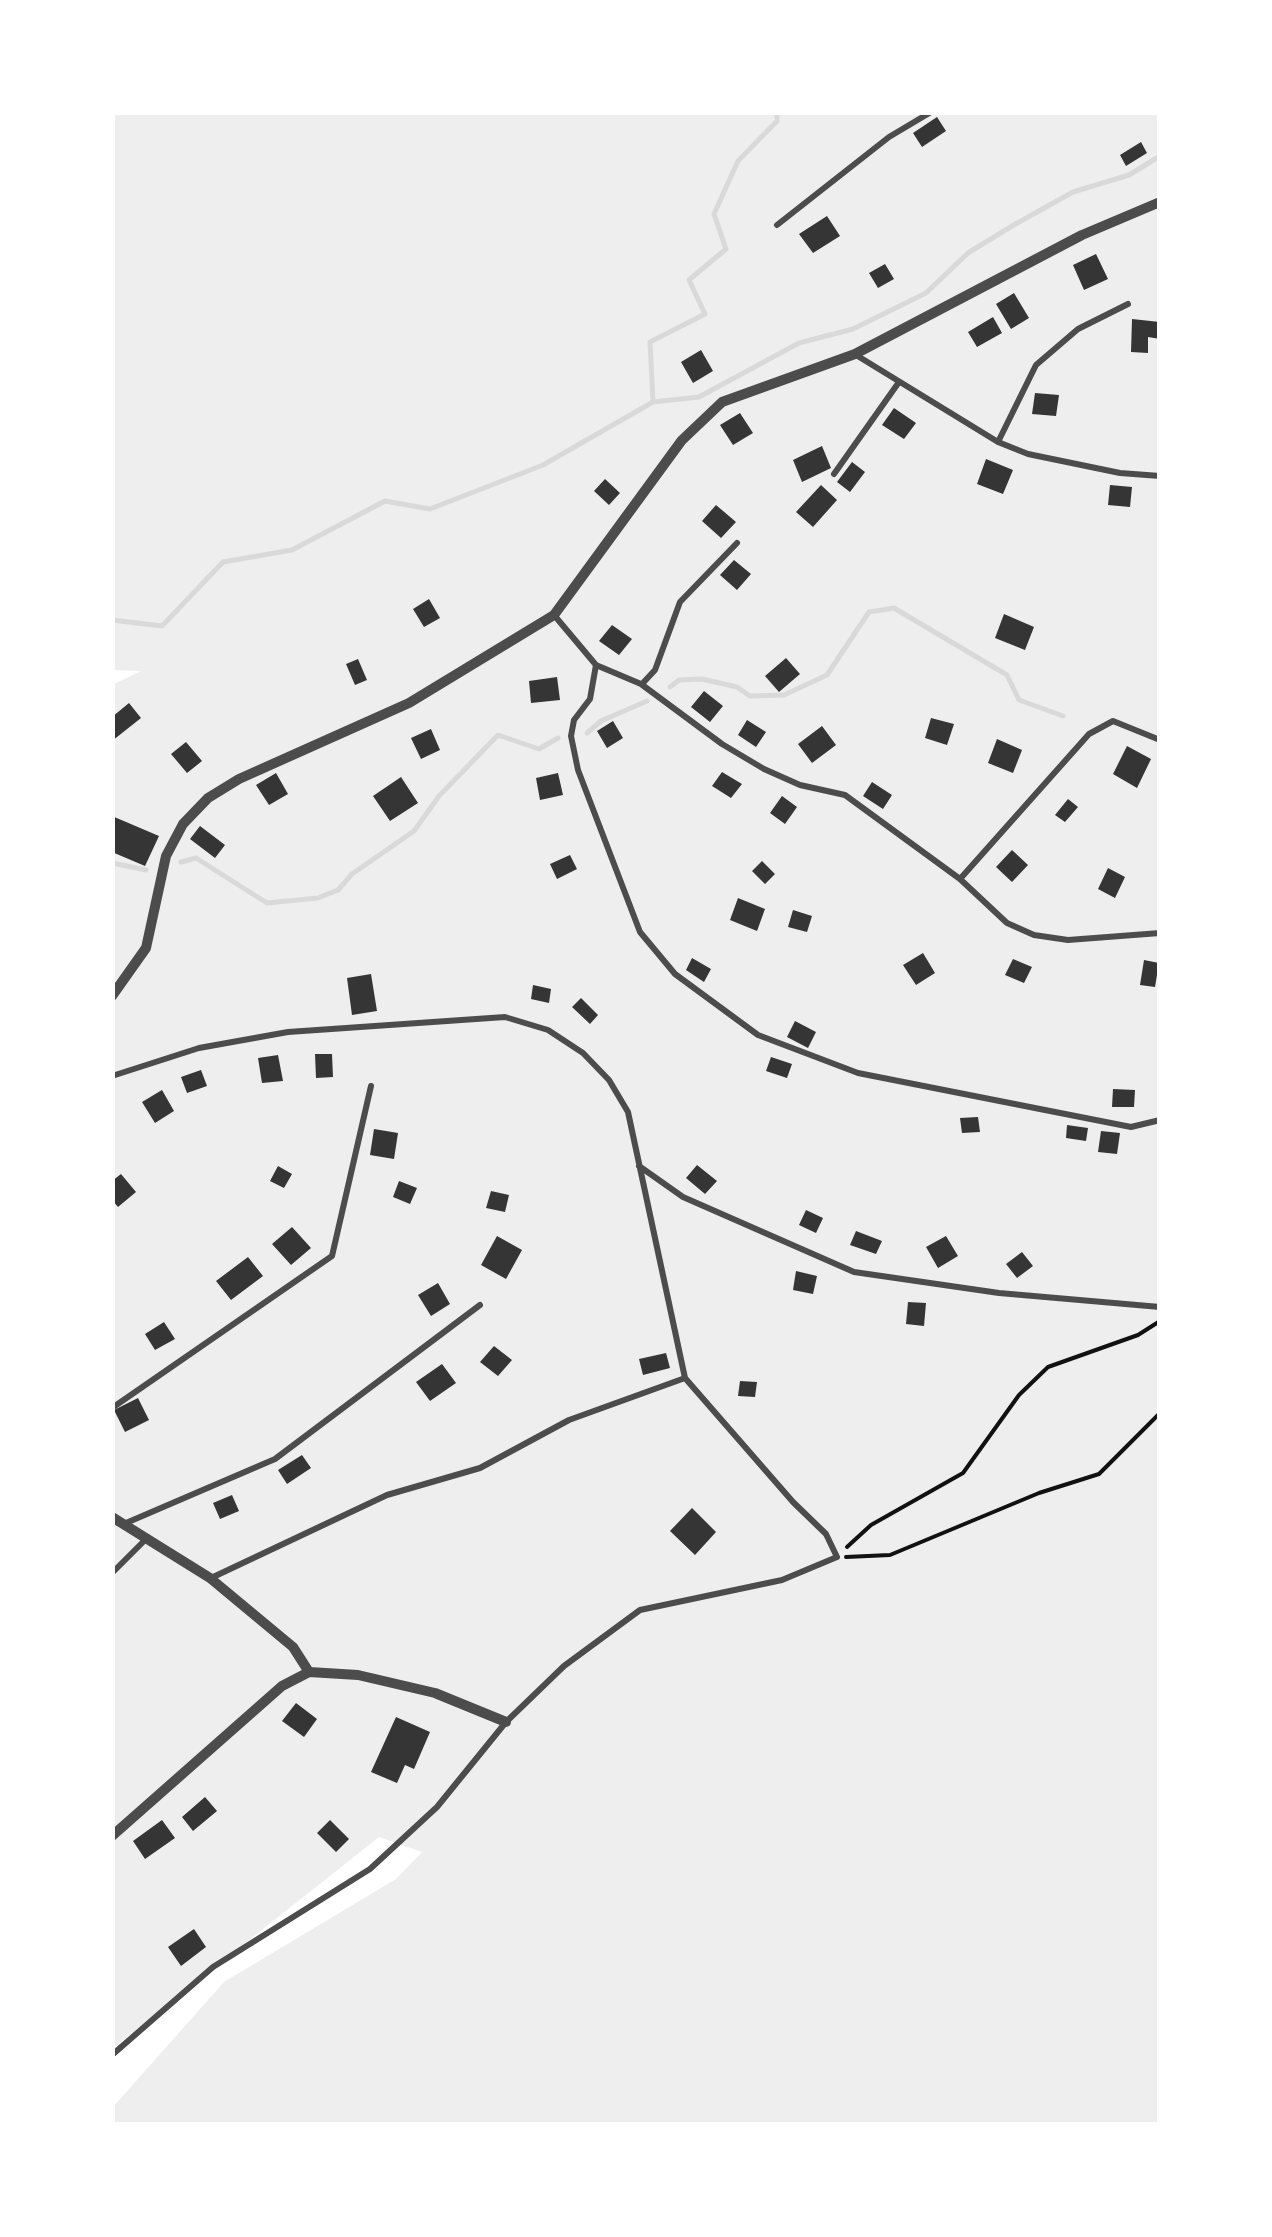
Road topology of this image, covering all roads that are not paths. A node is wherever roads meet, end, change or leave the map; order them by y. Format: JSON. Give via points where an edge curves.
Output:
{"nodes":[{"id":1,"x":930,"y":112,"type":"edge"},
{"id":2,"x":1160,"y":202,"type":"edge"},
{"id":3,"x":777,"y":225,"type":"dead end"},
{"id":4,"x":1128,"y":304,"type":"dead end"},
{"id":5,"x":854,"y":354,"type":"junction"},
{"id":6,"x":899,"y":382,"type":"junction"},
{"id":7,"x":998,"y":442,"type":"junction"},
{"id":8,"x":834,"y":474,"type":"dead end"},
{"id":9,"x":1160,"y":476,"type":"edge"},
{"id":10,"x":737,"y":543,"type":"dead end"},
{"id":11,"x":554,"y":615,"type":"junction"},
{"id":12,"x":596,"y":664,"type":"junction"},
{"id":13,"x":641,"y":684,"type":"junction"},
{"id":14,"x":1160,"y":740,"type":"edge"},
{"id":15,"x":960,"y":879,"type":"junction"},
{"id":16,"x":1160,"y":933,"type":"edge"},
{"id":17,"x":112,"y":996,"type":"edge"},
{"id":18,"x":112,"y":1076,"type":"edge"},
{"id":19,"x":371,"y":1086,"type":"dead end"},
{"id":20,"x":1160,"y":1120,"type":"edge"},
{"id":21,"x":639,"y":1166,"type":"junction"},
{"id":22,"x":480,"y":1305,"type":"dead end"},
{"id":23,"x":1160,"y":1307,"type":"edge"},
{"id":24,"x":685,"y":1378,"type":"junction"},
{"id":25,"x":112,"y":1408,"type":"edge"},
{"id":26,"x":112,"y":1517,"type":"edge"},
{"id":27,"x":126,"y":1523,"type":"junction"},
{"id":28,"x":149,"y":1537,"type":"junction"},
{"id":29,"x":112,"y":1573,"type":"edge"},
{"id":30,"x":210,"y":1578,"type":"junction"},
{"id":31,"x":309,"y":1672,"type":"junction"},
{"id":32,"x":506,"y":1722,"type":"junction"},
{"id":33,"x":112,"y":1836,"type":"edge"},
{"id":34,"x":112,"y":2055,"type":"edge"}],
"edges":[{"from":1,"to":3,"type":"lane"},
{"from":2,"to":5,"type":"street","via":[[1082,235]]},
{"from":4,"to":7,"type":"lane","via":[[1078,329],[1036,365]]},
{"from":5,"to":6,"type":"lane"},
{"from":5,"to":11,"type":"street","via":[[722,402],[682,440]]},
{"from":6,"to":7,"type":"lane"},
{"from":6,"to":8,"type":"lane"},
{"from":7,"to":9,"type":"lane","via":[[1065,462]]},
{"from":10,"to":13,"type":"lane","via":[[680,602],[655,670]]},
{"from":11,"to":12,"type":"lane"},
{"from":11,"to":17,"type":"street","via":[[409,704],[208,798],[166,856],[146,948]]},
{"from":12,"to":13,"type":"lane"},
{"from":12,"to":20,"type":"lane","via":[[590,699],[571,736],[578,770],[640,932],[675,974],[758,1035],[858,1073],[1131,1127]]},
{"from":13,"to":15,"type":"lane","via":[[764,769],[845,795]]},
{"from":14,"to":15,"type":"lane","via":[[1113,722],[1089,734]]},
{"from":15,"to":16,"type":"lane","via":[[1006,922],[1034,935],[1068,940]]},
{"from":18,"to":21,"type":"lane","via":[[200,1048],[288,1032],[505,1017],[548,1030],[609,1080],[628,1112]]},
{"from":19,"to":25,"type":"lane","via":[[332,1256]]},
{"from":21,"to":23,"type":"lane","via":[[683,1197],[854,1272]]},
{"from":21,"to":24,"type":"lane"},
{"from":22,"to":27,"type":"lane","via":[[276,1459]]},
{"from":24,"to":30,"type":"lane","via":[[569,1420],[480,1468],[387,1494]]},
{"from":24,"to":32,"type":"lane","via":[[826,1534],[836,1557],[782,1580],[640,1610],[564,1666]]},
{"from":26,"to":27,"type":"street"},
{"from":27,"to":28,"type":"street"},
{"from":28,"to":29,"type":"lane"},
{"from":28,"to":30,"type":"street"},
{"from":30,"to":31,"type":"street","via":[[294,1647]]},
{"from":31,"to":32,"type":"street","via":[[358,1675],[436,1693]]},
{"from":31,"to":33,"type":"street","via":[[282,1686]]},
{"from":32,"to":34,"type":"lane","via":[[437,1807],[370,1869],[213,1967]]}]}
